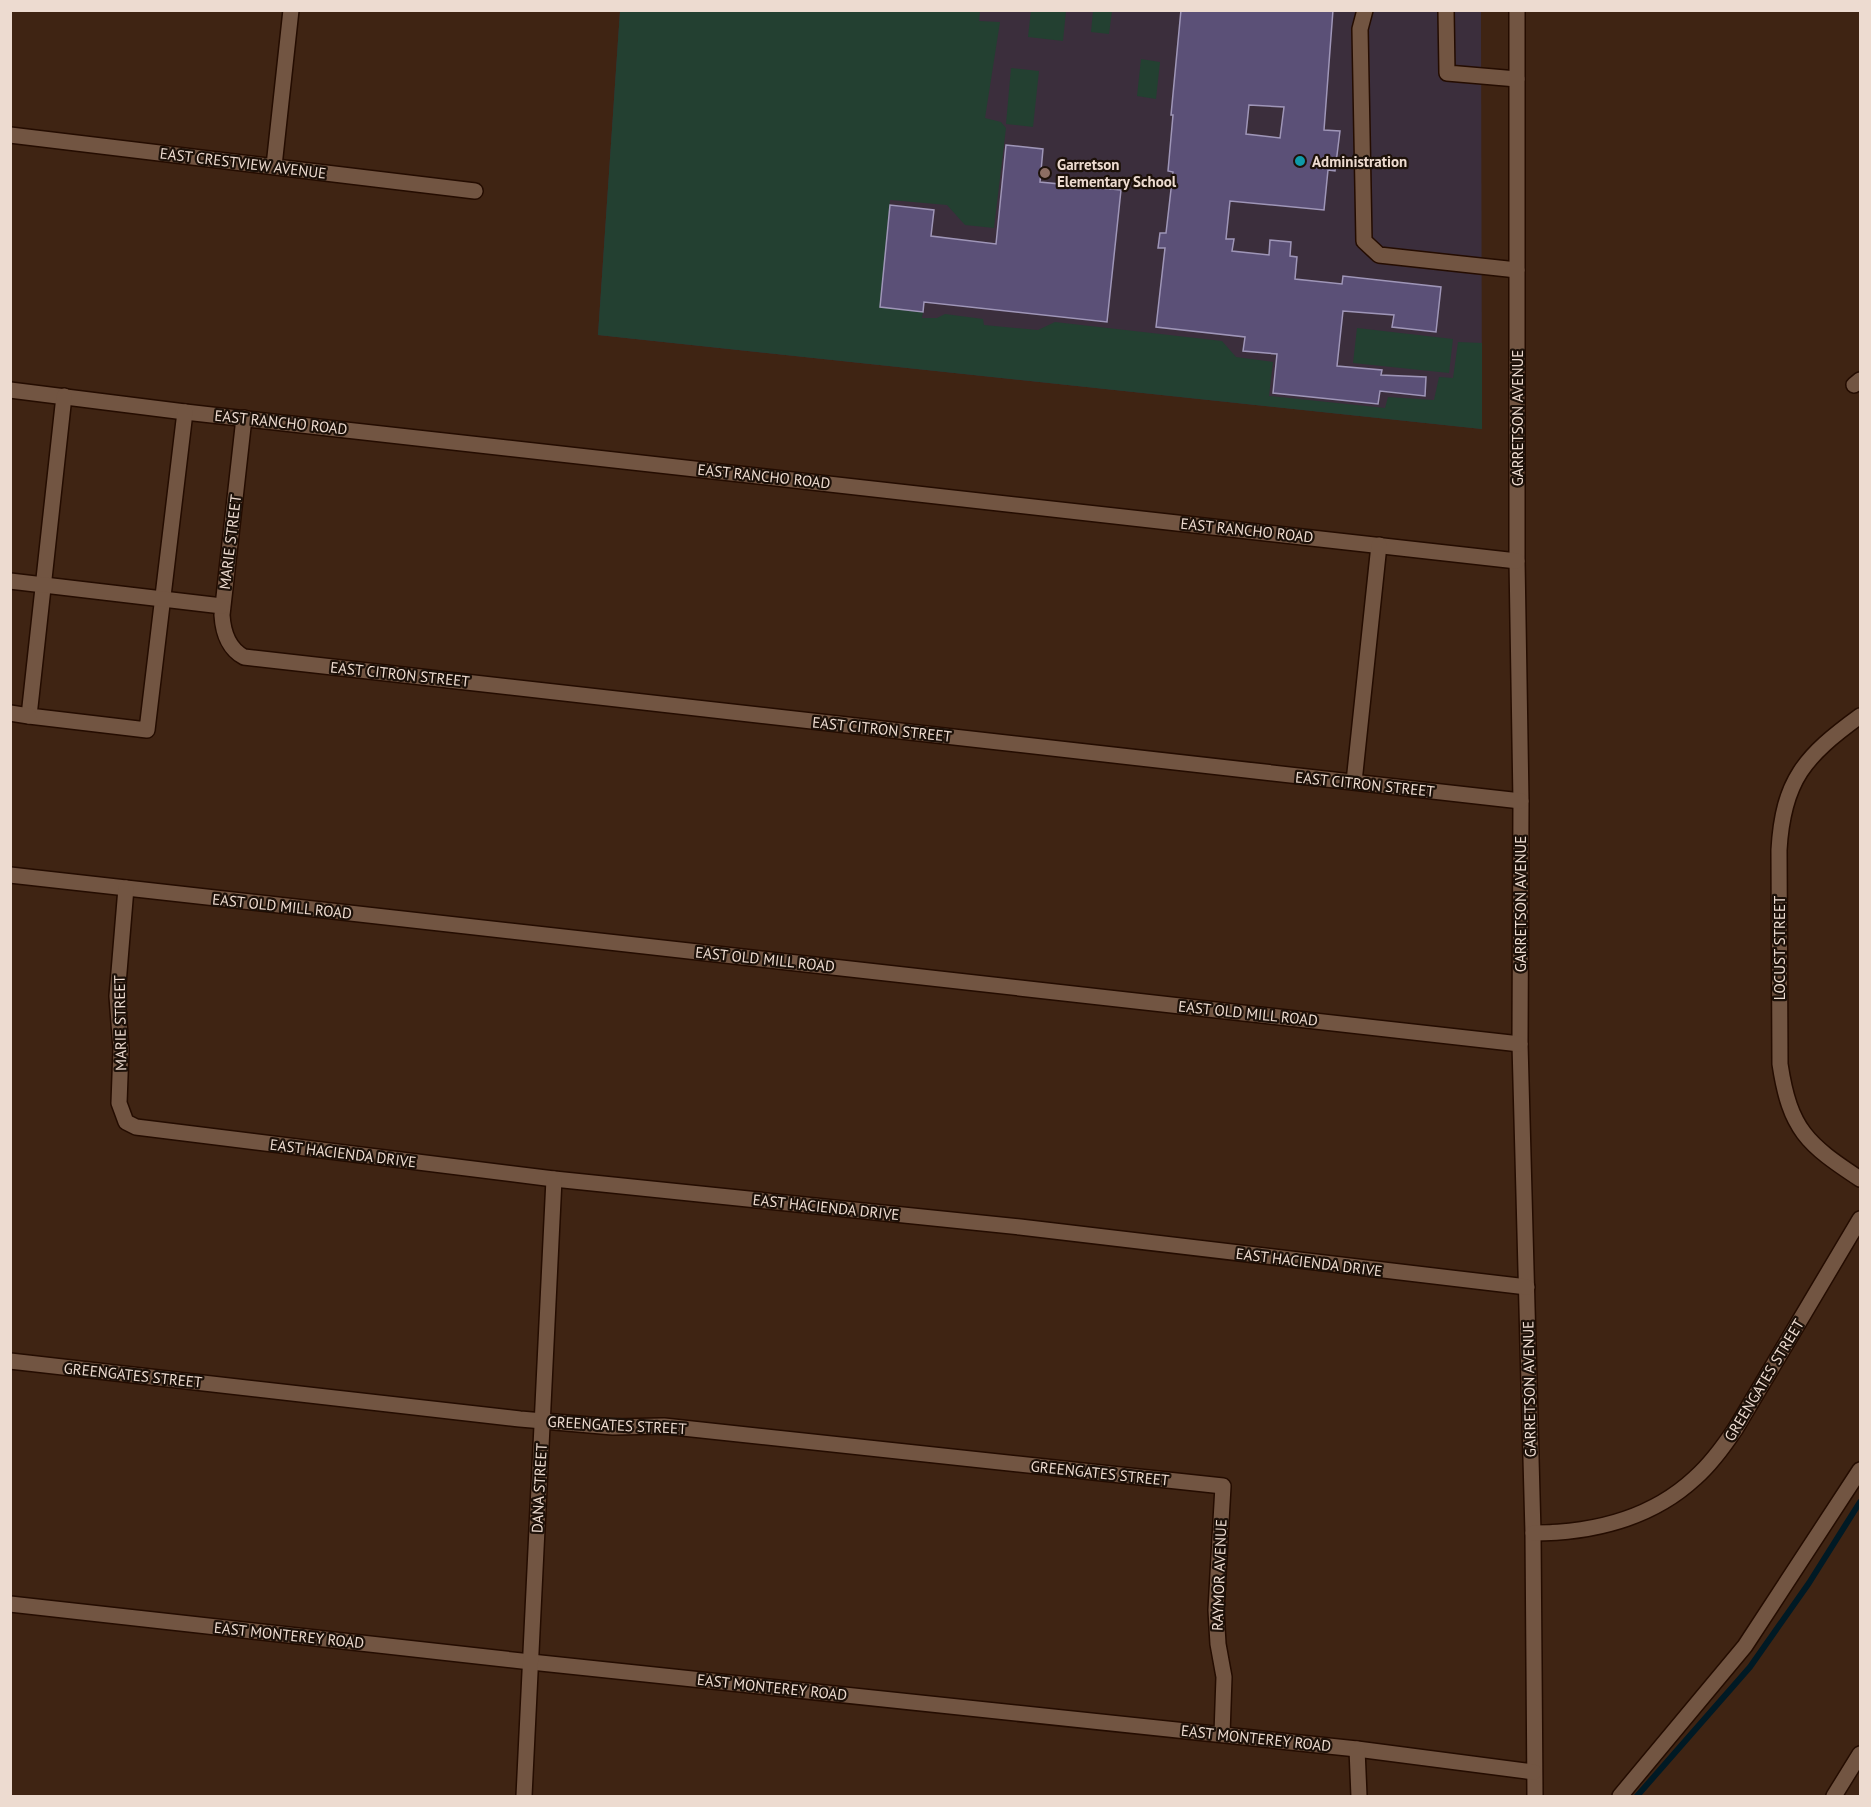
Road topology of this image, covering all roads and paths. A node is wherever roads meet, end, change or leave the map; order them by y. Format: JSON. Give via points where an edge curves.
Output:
{"nodes":[{"id":1,"x":291,"y":10,"type":"edge"},
{"id":2,"x":1365,"y":10,"type":"edge"},
{"id":3,"x":1446,"y":10,"type":"edge"},
{"id":4,"x":1517,"y":10,"type":"edge"},
{"id":5,"x":1516,"y":79,"type":"junction"},
{"id":6,"x":10,"y":135,"type":"edge"},
{"id":7,"x":274,"y":166,"type":"junction"},
{"id":8,"x":475,"y":191,"type":"dead end"},
{"id":9,"x":1517,"y":270,"type":"junction"},
{"id":10,"x":10,"y":390,"type":"edge"},
{"id":11,"x":64,"y":396,"type":"junction"},
{"id":12,"x":185,"y":412,"type":"junction"},
{"id":13,"x":244,"y":418,"type":"junction"},
{"id":14,"x":1379,"y":545,"type":"junction"},
{"id":15,"x":1517,"y":561,"type":"junction"},
{"id":16,"x":10,"y":581,"type":"edge"},
{"id":17,"x":43,"y":585,"type":"junction"},
{"id":18,"x":163,"y":599,"type":"junction"},
{"id":19,"x":222,"y":606,"type":"junction"},
{"id":20,"x":244,"y":657,"type":"joint"},
{"id":21,"x":10,"y":713,"type":"edge"},
{"id":22,"x":29,"y":716,"type":"junction"},
{"id":23,"x":1860,"y":716,"type":"edge"},
{"id":24,"x":1354,"y":782,"type":"junction"},
{"id":25,"x":1521,"y":801,"type":"junction"},
{"id":26,"x":10,"y":875,"type":"edge"},
{"id":27,"x":126,"y":888,"type":"junction"},
{"id":28,"x":1520,"y":1044,"type":"junction"},
{"id":29,"x":126,"y":1122,"type":"joint"},
{"id":30,"x":554,"y":1179,"type":"junction"},
{"id":31,"x":1860,"y":1179,"type":"edge"},
{"id":32,"x":1860,"y":1219,"type":"edge"},
{"id":33,"x":1527,"y":1287,"type":"junction"},
{"id":34,"x":10,"y":1361,"type":"edge"},
{"id":35,"x":543,"y":1421,"type":"junction"},
{"id":36,"x":1860,"y":1470,"type":"edge"},
{"id":37,"x":1223,"y":1486,"type":"joint"},
{"id":38,"x":1533,"y":1533,"type":"junction"},
{"id":39,"x":10,"y":1604,"type":"edge"},
{"id":40,"x":531,"y":1662,"type":"junction"},
{"id":41,"x":1222,"y":1734,"type":"junction"},
{"id":42,"x":1357,"y":1749,"type":"junction"},
{"id":43,"x":1860,"y":1755,"type":"edge"},
{"id":44,"x":1534,"y":1772,"type":"junction"},
{"id":45,"x":524,"y":1797,"type":"edge"},
{"id":46,"x":1359,"y":1797,"type":"edge"},
{"id":47,"x":1535,"y":1797,"type":"edge"},
{"id":48,"x":1620,"y":1797,"type":"edge"},
{"id":49,"x":1834,"y":1797,"type":"edge"}],
"edges":[{"from":1,"to":7,"type":"street"},
{"from":2,"to":9,"type":"street","via":[[1360,29],[1364,241],[1378,255]]},
{"from":3,"to":5,"type":"street","via":[[1447,73]]},
{"from":4,"to":5,"type":"street","name":"GARRETSON AVENUE"},
{"from":5,"to":9,"type":"street","name":"GARRETSON AVENUE"},
{"from":6,"to":7,"type":"street","name":"EAST CRESTVIEW AVENUE"},
{"from":7,"to":8,"type":"street","name":"EAST CRESTVIEW AVENUE"},
{"from":9,"to":15,"type":"street","name":"GARRETSON AVENUE"},
{"from":10,"to":11,"type":"street","name":"EAST RANCHO ROAD"},
{"from":11,"to":12,"type":"street","name":"EAST RANCHO ROAD"},
{"from":11,"to":17,"type":"street"},
{"from":12,"to":13,"type":"street","name":"EAST RANCHO ROAD"},
{"from":12,"to":18,"type":"street"},
{"from":13,"to":14,"type":"street","name":"EAST RANCHO ROAD"},
{"from":13,"to":19,"type":"street","name":"MARIE STREET"},
{"from":14,"to":15,"type":"street","name":"EAST RANCHO ROAD"},
{"from":14,"to":24,"type":"street"},
{"from":15,"to":25,"type":"street","name":"GARRETSON AVENUE"},
{"from":16,"to":17,"type":"street"},
{"from":17,"to":18,"type":"street"},
{"from":17,"to":22,"type":"street"},
{"from":18,"to":19,"type":"street"},
{"from":18,"to":22,"type":"street","via":[[147,730]]},
{"from":19,"to":20,"type":"street","name":"MARIE STREET","via":[[229,643]]},
{"from":20,"to":24,"type":"street","name":"EAST CITRON STREET"},
{"from":21,"to":22,"type":"street"},
{"from":23,"to":31,"type":"street","name":"LOCUST STREET","via":[[1816,751],[1792,784],[1780,824],[1779,862],[1780,1064],[1784,1090],[1803,1133],[1822,1154]]},
{"from":24,"to":25,"type":"street","name":"EAST CITRON STREET"},
{"from":25,"to":28,"type":"street","name":"GARRETSON AVENUE"},
{"from":26,"to":27,"type":"street","name":"EAST OLD MILL ROAD"},
{"from":27,"to":28,"type":"street","name":"EAST OLD MILL ROAD"},
{"from":27,"to":29,"type":"street","name":"MARIE STREET","via":[[117,996],[119,1102]]},
{"from":28,"to":33,"type":"street","name":"GARRETSON AVENUE"},
{"from":29,"to":30,"type":"street","name":"EAST HACIENDA DRIVE","via":[[136,1127]]},
{"from":30,"to":33,"type":"street","name":"EAST HACIENDA DRIVE","via":[[1020,1227]]},
{"from":30,"to":35,"type":"street","name":"DANA STREET"},
{"from":32,"to":38,"type":"street","name":"GREENGATES STREET","via":[[1736,1428],[1695,1479],[1670,1497],[1616,1523],[1562,1533]]},
{"from":33,"to":38,"type":"street","name":"GARRETSON AVENUE"},
{"from":34,"to":35,"type":"street","name":"GREENGATES STREET"},
{"from":35,"to":37,"type":"street","name":"GREENGATES STREET","via":[[613,1427],[664,1426]]},
{"from":35,"to":40,"type":"street","name":"DANA STREET"},
{"from":36,"to":48,"type":"street","via":[[1746,1646]]},
{"from":37,"to":41,"type":"street","name":"RAYMOR AVENUE","via":[[1216,1610],[1224,1677]]},
{"from":38,"to":44,"type":"street","name":"GARRETSON AVENUE"},
{"from":39,"to":40,"type":"street","name":"EAST MONTEREY ROAD"},
{"from":40,"to":41,"type":"street","name":"EAST MONTEREY ROAD"},
{"from":40,"to":45,"type":"street","name":"DANA STREET"},
{"from":41,"to":42,"type":"street","name":"EAST MONTEREY ROAD"},
{"from":42,"to":44,"type":"street","name":"EAST MONTEREY ROAD"},
{"from":42,"to":46,"type":"street"},
{"from":43,"to":49,"type":"street"},
{"from":44,"to":47,"type":"street","name":"GARRETSON AVENUE"}]}
